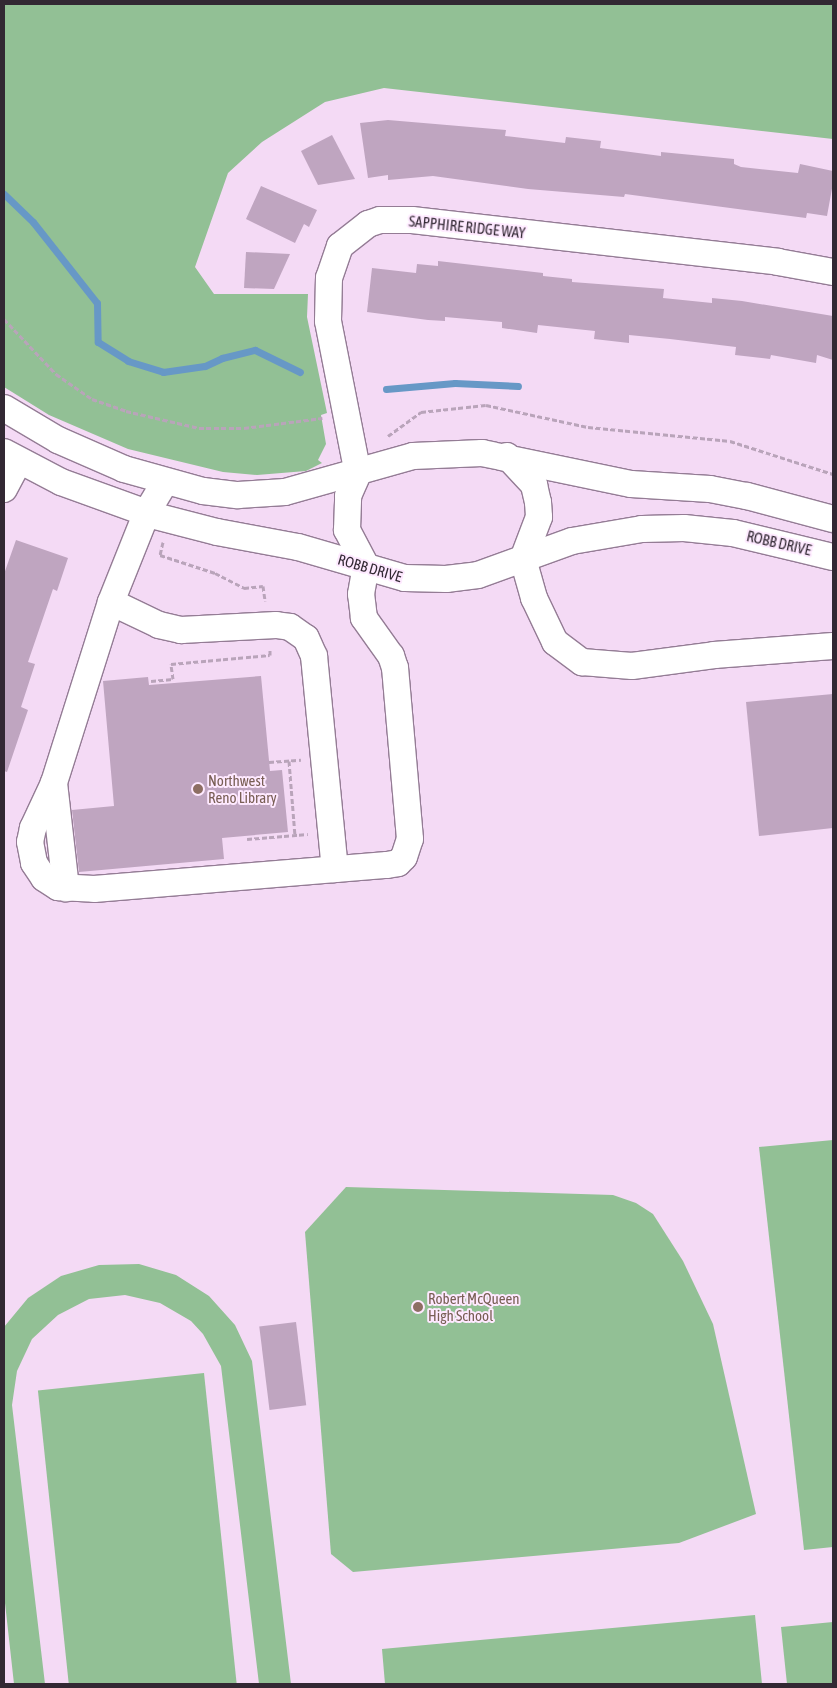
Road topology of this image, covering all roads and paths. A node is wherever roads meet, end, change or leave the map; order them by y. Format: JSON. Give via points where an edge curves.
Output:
{"nodes":[{"id":1,"x":833,"y":272,"type":"edge"},
{"id":2,"x":4,"y":320,"type":"edge"},
{"id":3,"x":4,"y":408,"type":"edge"},
{"id":4,"x":325,"y":418,"type":"dead end"},
{"id":5,"x":382,"y":440,"type":"dead end"},
{"id":6,"x":12,"y":456,"type":"edge"},
{"id":7,"x":506,"y":456,"type":"junction"},
{"id":8,"x":358,"y":474,"type":"junction"},
{"id":9,"x":833,"y":474,"type":"edge"},
{"id":10,"x":165,"y":482,"type":"junction"},
{"id":11,"x":4,"y":489,"type":"edge"},
{"id":12,"x":147,"y":512,"type":"junction"},
{"id":13,"x":833,"y":519,"type":"edge"},
{"id":14,"x":164,"y":537,"type":"dead end"},
{"id":15,"x":833,"y":557,"type":"edge"},
{"id":16,"x":523,"y":559,"type":"junction"},
{"id":17,"x":366,"y":566,"type":"junction"},
{"id":18,"x":111,"y":602,"type":"junction"},
{"id":19,"x":265,"y":608,"type":"dead end"},
{"id":20,"x":269,"y":645,"type":"dead end"},
{"id":21,"x":833,"y":646,"type":"edge"},
{"id":22,"x":151,"y":681,"type":"dead end"},
{"id":23,"x":305,"y":759,"type":"dead end"},
{"id":24,"x":289,"y":761,"type":"junction"},
{"id":25,"x":269,"y":762,"type":"dead end"},
{"id":26,"x":311,"y":824,"type":"dead end"},
{"id":27,"x":295,"y":835,"type":"junction"},
{"id":28,"x":247,"y":840,"type":"dead end"},
{"id":29,"x":335,"y":869,"type":"junction"}],
"edges":[{"from":1,"to":8,"type":"street","name":"SAPPHIRE RIDGE WAY","via":[[768,261],[412,220],[380,220],[368,224],[340,246],[329,278],[328,321]]},
{"from":2,"to":4,"type":"path","via":[[56,374],[92,398],[126,412],[199,428],[244,428]]},
{"from":3,"to":10,"type":"street","via":[[94,457]]},
{"from":5,"to":9,"type":"path","via":[[421,412],[486,405],[588,427],[730,442]]},
{"from":6,"to":11,"type":"street"},
{"from":6,"to":12,"type":"street","name":"ROBB DRIVE","via":[[86,492]]},
{"from":7,"to":8,"type":"street","via":[[455,452],[433,454],[380,464]]},
{"from":7,"to":13,"type":"street","via":[[631,484],[710,489],[747,496]]},
{"from":7,"to":16,"type":"street","via":[[534,485],[538,502],[539,517]]},
{"from":8,"to":10,"type":"street","via":[[285,492],[238,496]]},
{"from":8,"to":17,"type":"street","via":[[348,496],[347,530]]},
{"from":10,"to":12,"type":"street"},
{"from":12,"to":17,"type":"street","name":"ROBB DRIVE","via":[[217,532],[298,547]]},
{"from":12,"to":18,"type":"street"},
{"from":14,"to":19,"type":"path","via":[[160,556],[215,574],[244,588],[263,586]]},
{"from":15,"to":16,"type":"street","name":"ROBB DRIVE","via":[[733,533],[642,528],[598,534]]},
{"from":16,"to":17,"type":"street","name":"ROBB DRIVE","via":[[478,575],[446,579],[405,578]]},
{"from":16,"to":21,"type":"street","via":[[534,598],[555,642],[582,662],[632,666],[714,655]]},
{"from":17,"to":29,"type":"street","via":[[361,594],[364,618],[391,656],[395,668],[410,839],[408,850],[398,863]]},
{"from":18,"to":29,"type":"street","via":[[158,625],[181,630],[276,625],[290,627],[306,638],[314,656]]},
{"from":18,"to":29,"type":"street","via":[[54,783],[33,828],[31,853],[44,878],[66,888],[94,889]]},
{"from":20,"to":22,"type":"path","via":[[270,655],[171,664],[173,680]]},
{"from":23,"to":24,"type":"path"},
{"from":24,"to":25,"type":"path"},
{"from":24,"to":27,"type":"path"},
{"from":26,"to":27,"type":"path","via":[[312,834]]},
{"from":27,"to":28,"type":"path"}]}
